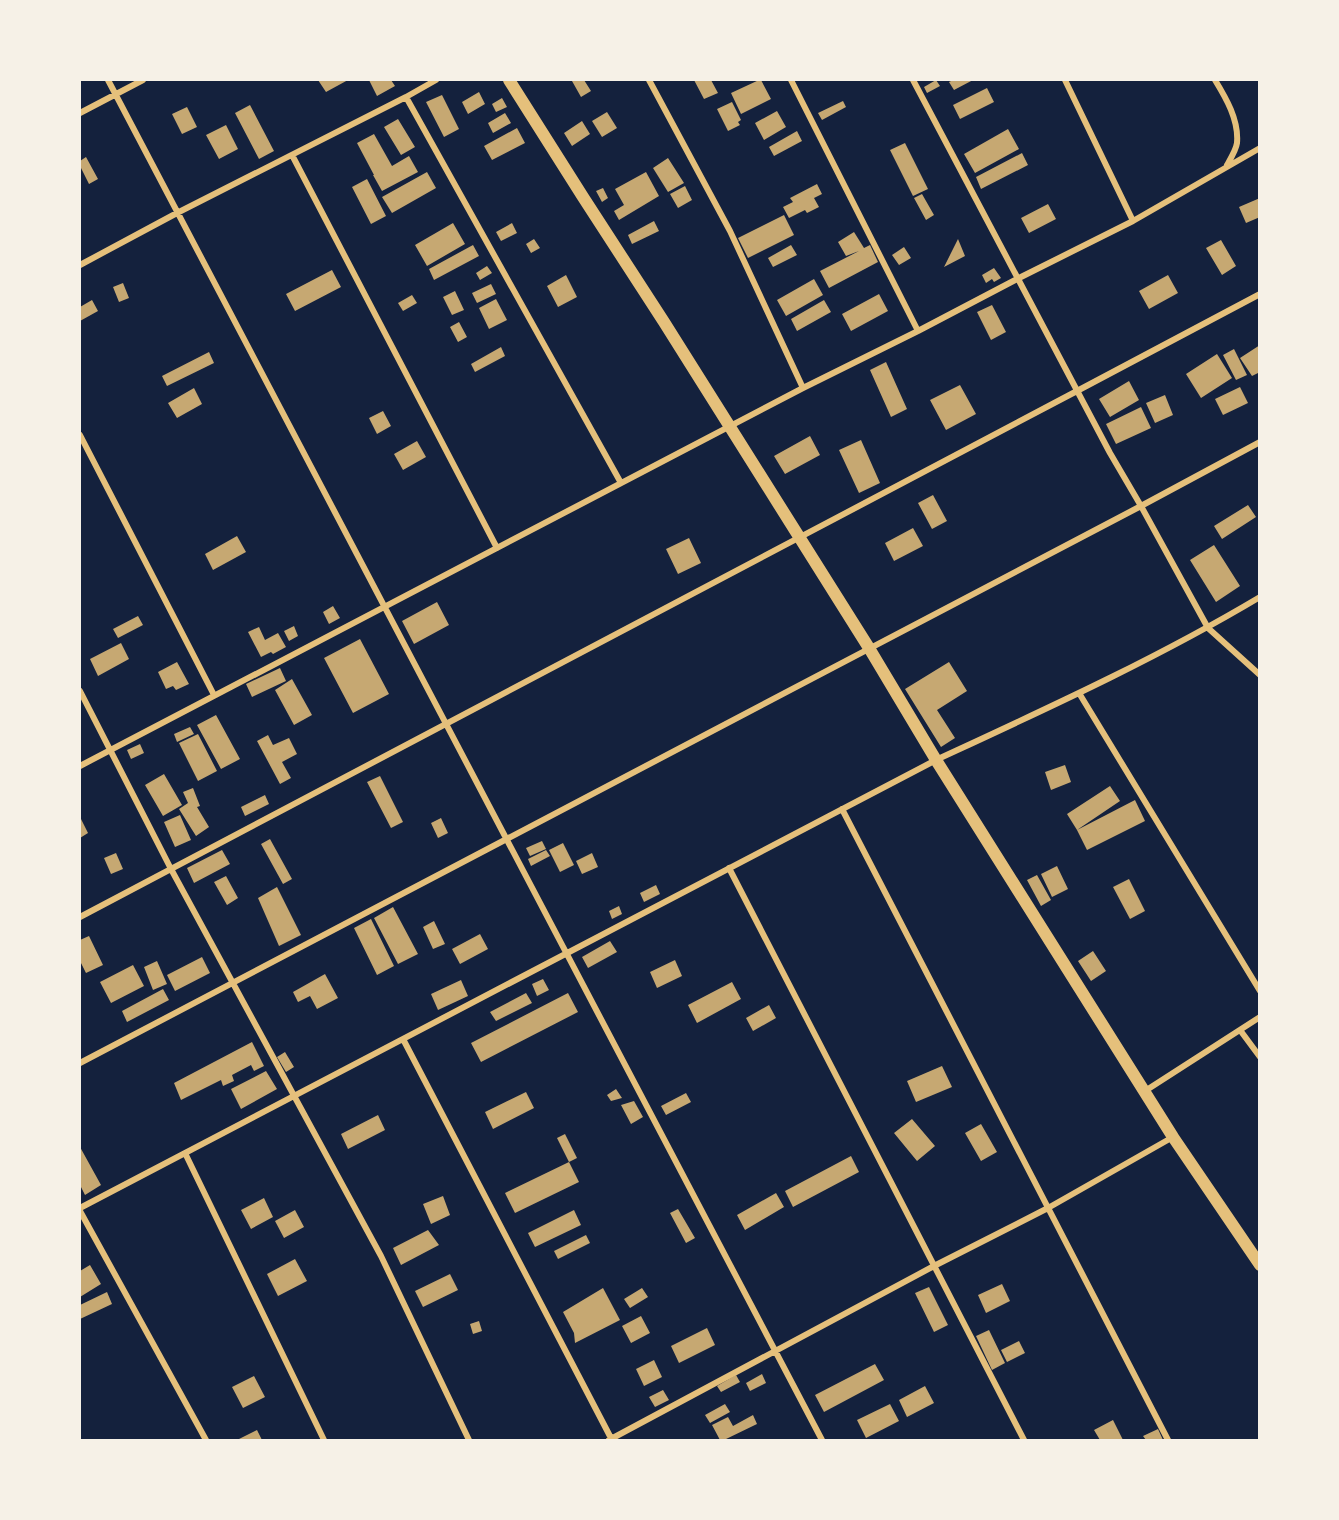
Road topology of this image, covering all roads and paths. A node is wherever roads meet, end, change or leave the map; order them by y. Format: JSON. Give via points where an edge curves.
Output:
{"nodes":[{"id":1,"x":108,"y":80,"type":"edge"},
{"id":2,"x":143,"y":80,"type":"edge"},
{"id":3,"x":436,"y":80,"type":"edge"},
{"id":4,"x":509,"y":80,"type":"edge"},
{"id":5,"x":650,"y":80,"type":"edge"},
{"id":6,"x":791,"y":80,"type":"edge"},
{"id":7,"x":914,"y":80,"type":"edge"},
{"id":8,"x":1065,"y":80,"type":"edge"},
{"id":9,"x":1215,"y":80,"type":"edge"},
{"id":10,"x":115,"y":94,"type":"junction"},
{"id":11,"x":406,"y":97,"type":"junction"},
{"id":12,"x":80,"y":113,"type":"edge"},
{"id":13,"x":1260,"y":148,"type":"edge"},
{"id":14,"x":292,"y":155,"type":"junction"},
{"id":15,"x":1227,"y":165,"type":"junction"},
{"id":16,"x":177,"y":213,"type":"junction"},
{"id":17,"x":1133,"y":221,"type":"junction"},
{"id":18,"x":80,"y":265,"type":"edge"},
{"id":19,"x":1019,"y":278,"type":"junction"},
{"id":20,"x":1260,"y":294,"type":"edge"},
{"id":21,"x":918,"y":331,"type":"junction"},
{"id":22,"x":803,"y":388,"type":"junction"},
{"id":23,"x":1077,"y":391,"type":"junction"},
{"id":24,"x":730,"y":426,"type":"junction"},
{"id":25,"x":80,"y":435,"type":"edge"},
{"id":26,"x":1260,"y":442,"type":"edge"},
{"id":27,"x":621,"y":483,"type":"junction"},
{"id":28,"x":1141,"y":506,"type":"junction"},
{"id":29,"x":800,"y":538,"type":"junction"},
{"id":30,"x":497,"y":548,"type":"junction"},
{"id":31,"x":1260,"y":597,"type":"edge"},
{"id":32,"x":384,"y":607,"type":"junction"},
{"id":33,"x":1208,"y":628,"type":"junction"},
{"id":34,"x":869,"y":648,"type":"junction"},
{"id":35,"x":1260,"y":675,"type":"edge"},
{"id":36,"x":80,"y":691,"type":"edge"},
{"id":37,"x":1080,"y":693,"type":"junction"},
{"id":38,"x":214,"y":695,"type":"junction"},
{"id":39,"x":446,"y":724,"type":"junction"},
{"id":40,"x":110,"y":750,"type":"junction"},
{"id":41,"x":936,"y":760,"type":"junction"},
{"id":42,"x":80,"y":766,"type":"edge"},
{"id":43,"x":842,"y":809,"type":"junction"},
{"id":44,"x":506,"y":839,"type":"junction"},
{"id":45,"x":729,"y":868,"type":"junction"},
{"id":46,"x":171,"y":869,"type":"junction"},
{"id":47,"x":80,"y":917,"type":"edge"},
{"id":48,"x":566,"y":953,"type":"junction"},
{"id":49,"x":233,"y":983,"type":"junction"},
{"id":50,"x":1260,"y":991,"type":"edge"},
{"id":51,"x":1260,"y":1017,"type":"edge"},
{"id":52,"x":1240,"y":1030,"type":"junction"},
{"id":53,"x":403,"y":1039,"type":"junction"},
{"id":54,"x":1260,"y":1057,"type":"edge"},
{"id":55,"x":80,"y":1063,"type":"edge"},
{"id":56,"x":1145,"y":1091,"type":"junction"},
{"id":57,"x":294,"y":1096,"type":"junction"},
{"id":58,"x":1173,"y":1137,"type":"junction"},
{"id":59,"x":185,"y":1153,"type":"junction"},
{"id":60,"x":1048,"y":1208,"type":"junction"},
{"id":61,"x":80,"y":1210,"type":"edge"},
{"id":62,"x":1260,"y":1265,"type":"edge"},
{"id":63,"x":934,"y":1266,"type":"junction"},
{"id":64,"x":775,"y":1351,"type":"junction"},
{"id":65,"x":206,"y":1440,"type":"edge"},
{"id":66,"x":324,"y":1440,"type":"edge"},
{"id":67,"x":469,"y":1440,"type":"edge"},
{"id":68,"x":611,"y":1440,"type":"edge"},
{"id":69,"x":822,"y":1440,"type":"edge"},
{"id":70,"x":1024,"y":1440,"type":"edge"},
{"id":71,"x":1168,"y":1440,"type":"edge"}],
"edges":[{"from":1,"to":10,"type":"street"},
{"from":2,"to":10,"type":"street"},
{"from":3,"to":11,"type":"street"},
{"from":4,"to":24,"type":"main road"},
{"from":5,"to":22,"type":"street","via":[[729,231]]},
{"from":6,"to":21,"type":"street"},
{"from":7,"to":19,"type":"street"},
{"from":8,"to":17,"type":"street"},
{"from":9,"to":15,"type":"street","via":[[1237,129],[1237,144]]},
{"from":10,"to":12,"type":"street"},
{"from":10,"to":16,"type":"street"},
{"from":11,"to":14,"type":"street"},
{"from":11,"to":27,"type":"street"},
{"from":13,"to":15,"type":"street"},
{"from":14,"to":16,"type":"street"},
{"from":14,"to":30,"type":"street"},
{"from":15,"to":17,"type":"street"},
{"from":16,"to":18,"type":"street"},
{"from":16,"to":32,"type":"street"},
{"from":17,"to":19,"type":"street"},
{"from":19,"to":21,"type":"street"},
{"from":19,"to":23,"type":"street"},
{"from":20,"to":23,"type":"street"},
{"from":21,"to":22,"type":"street"},
{"from":22,"to":24,"type":"street"},
{"from":23,"to":28,"type":"street"},
{"from":23,"to":29,"type":"street"},
{"from":24,"to":27,"type":"street"},
{"from":24,"to":29,"type":"main road"},
{"from":25,"to":38,"type":"street"},
{"from":26,"to":28,"type":"street"},
{"from":27,"to":30,"type":"street"},
{"from":28,"to":33,"type":"street"},
{"from":28,"to":34,"type":"street"},
{"from":29,"to":34,"type":"main road"},
{"from":29,"to":39,"type":"street"},
{"from":30,"to":32,"type":"street"},
{"from":31,"to":33,"type":"street"},
{"from":32,"to":38,"type":"street"},
{"from":32,"to":39,"type":"street"},
{"from":33,"to":35,"type":"street"},
{"from":33,"to":37,"type":"street"},
{"from":34,"to":41,"type":"main road"},
{"from":34,"to":44,"type":"street"},
{"from":36,"to":40,"type":"street"},
{"from":37,"to":41,"type":"street"},
{"from":37,"to":50,"type":"street"},
{"from":38,"to":40,"type":"street"},
{"from":39,"to":44,"type":"street"},
{"from":39,"to":46,"type":"street"},
{"from":40,"to":42,"type":"street"},
{"from":40,"to":46,"type":"street"},
{"from":41,"to":43,"type":"street"},
{"from":41,"to":56,"type":"main road"},
{"from":43,"to":45,"type":"street"},
{"from":43,"to":60,"type":"street"},
{"from":44,"to":48,"type":"street"},
{"from":44,"to":49,"type":"street"},
{"from":45,"to":48,"type":"street"},
{"from":45,"to":63,"type":"street"},
{"from":46,"to":47,"type":"street"},
{"from":46,"to":49,"type":"street"},
{"from":48,"to":53,"type":"street"},
{"from":48,"to":64,"type":"street"},
{"from":49,"to":55,"type":"street"},
{"from":49,"to":57,"type":"street"},
{"from":51,"to":52,"type":"street"},
{"from":52,"to":54,"type":"street"},
{"from":52,"to":56,"type":"street"},
{"from":53,"to":57,"type":"street"},
{"from":53,"to":68,"type":"street"},
{"from":56,"to":58,"type":"main road"},
{"from":57,"to":59,"type":"street"},
{"from":57,"to":67,"type":"street","via":[[381,1256]]},
{"from":58,"to":60,"type":"street"},
{"from":58,"to":62,"type":"main road"},
{"from":59,"to":61,"type":"street"},
{"from":59,"to":66,"type":"street"},
{"from":60,"to":63,"type":"street"},
{"from":60,"to":71,"type":"street"},
{"from":61,"to":65,"type":"street"},
{"from":63,"to":64,"type":"street"},
{"from":63,"to":70,"type":"street"},
{"from":64,"to":68,"type":"street"},
{"from":64,"to":69,"type":"street"}]}
